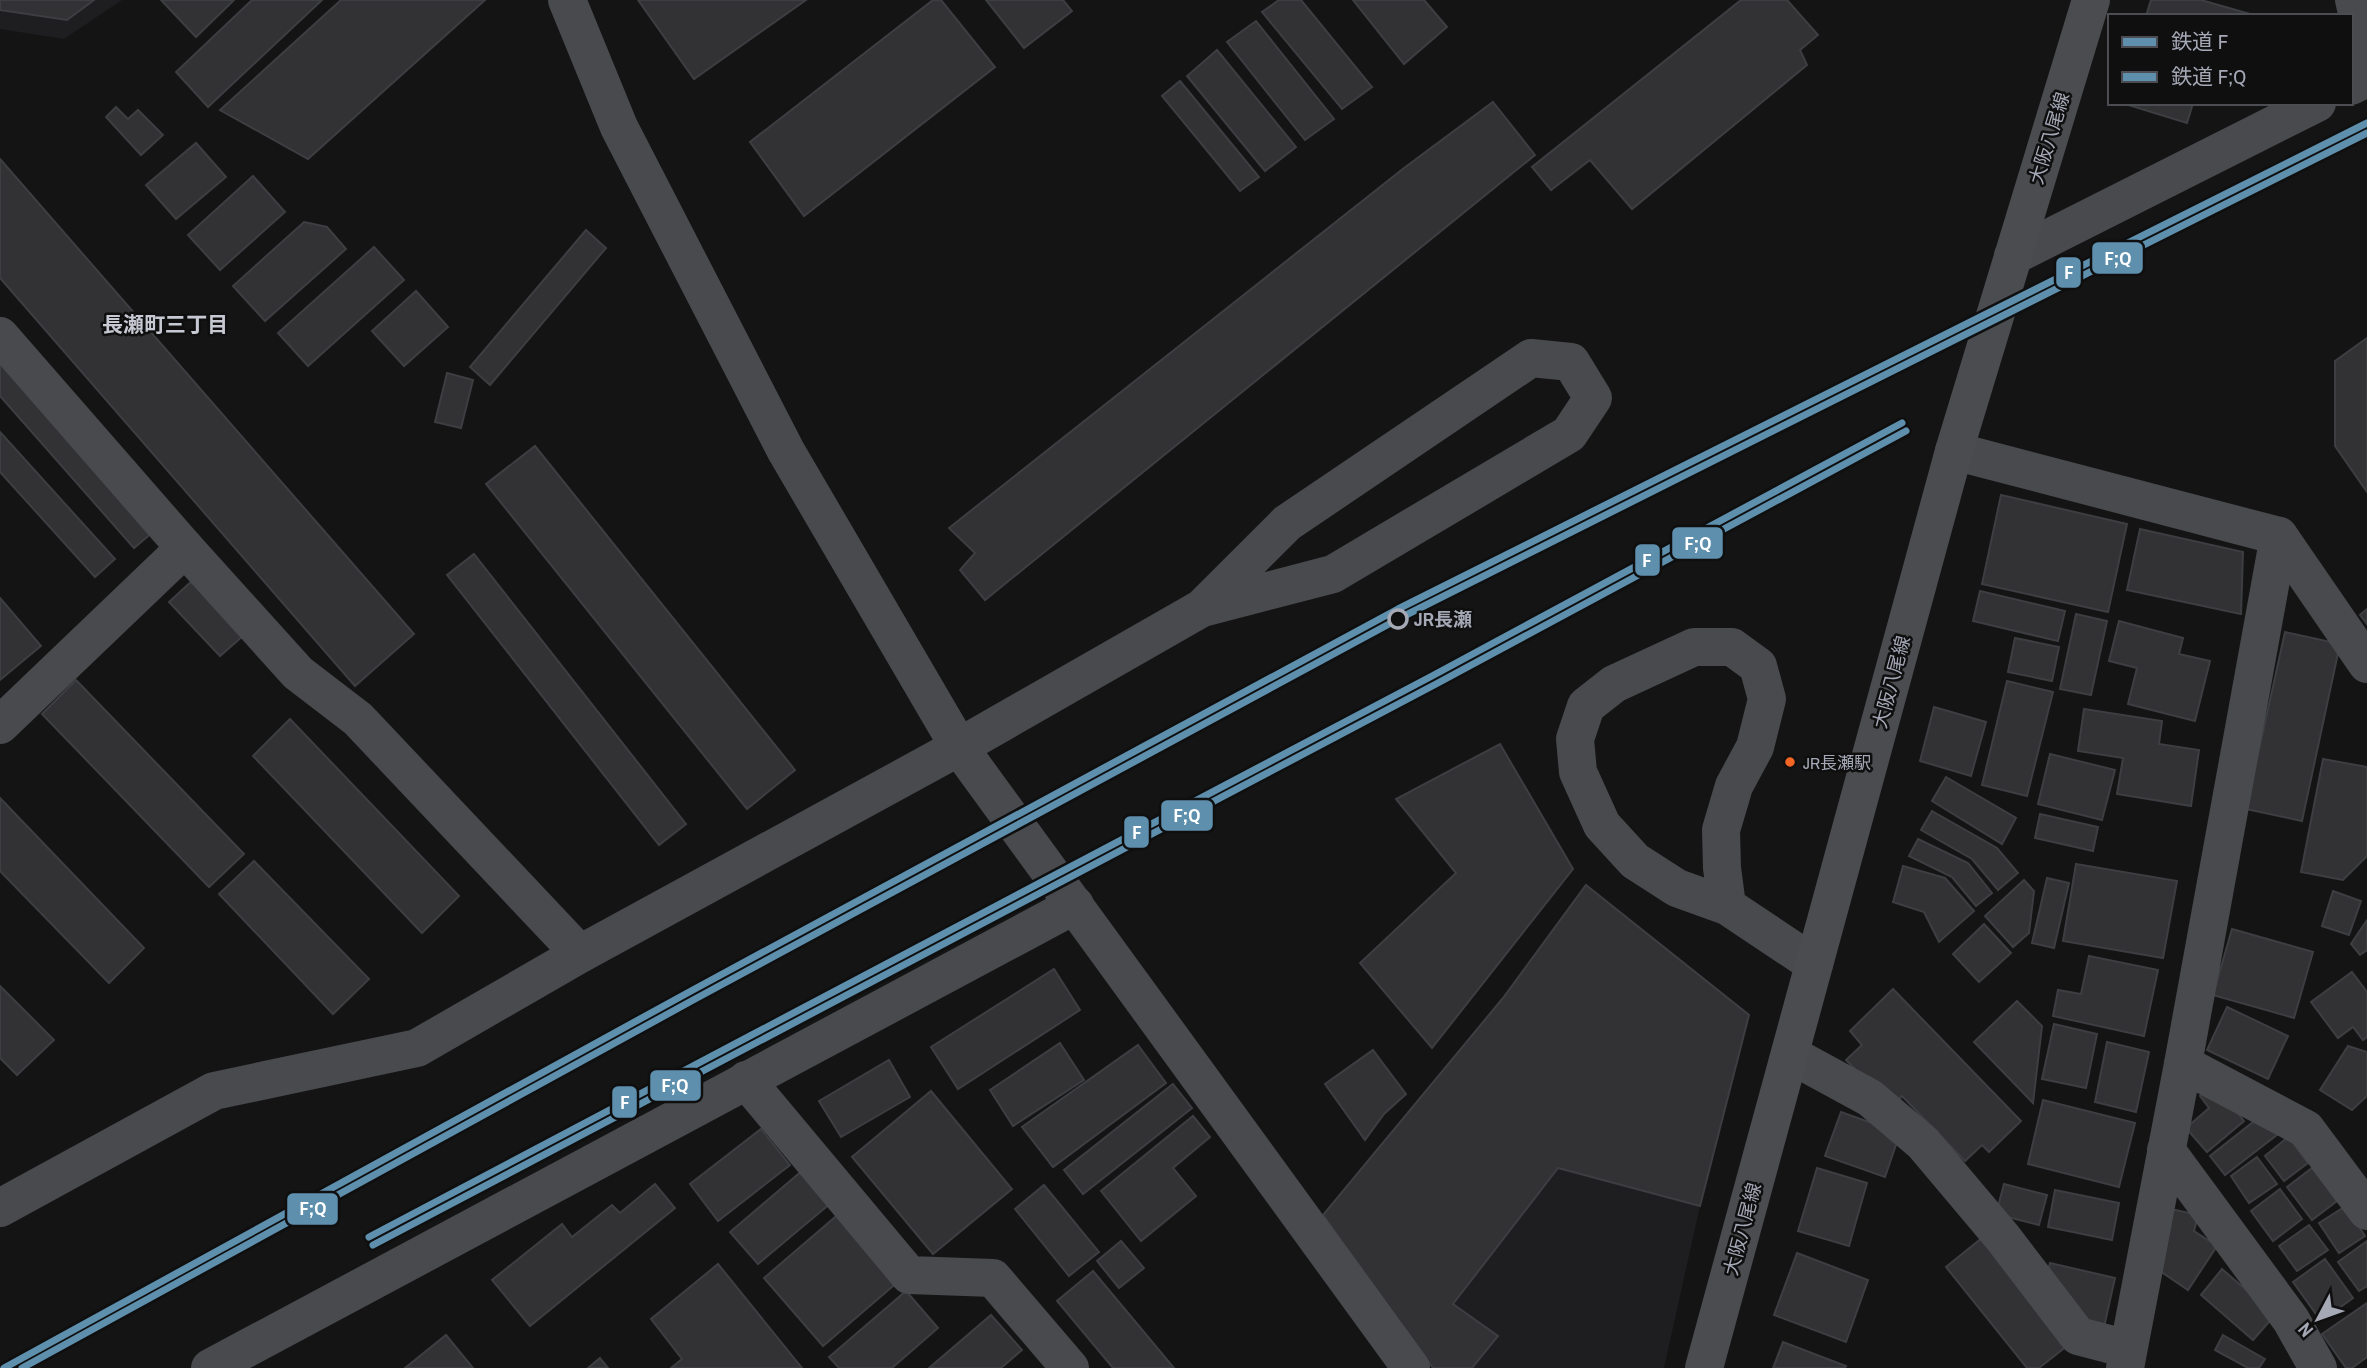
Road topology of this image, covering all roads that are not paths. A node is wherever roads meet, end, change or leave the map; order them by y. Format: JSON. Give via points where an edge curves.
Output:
{"nodes":[{"id":1,"x":567,"y":0,"type":"edge"},
{"id":2,"x":2091,"y":0,"type":"edge"},
{"id":3,"x":2354,"y":0,"type":"edge"},
{"id":4,"x":2366,"y":55,"type":"edge"},
{"id":5,"x":2353,"y":82,"type":"edge"},
{"id":6,"x":2312,"y":105,"type":"edge"},
{"id":7,"x":2013,"y":256,"type":"junction"},
{"id":8,"x":0,"y":336,"type":"edge"},
{"id":9,"x":1954,"y":450,"type":"junction"},
{"id":10,"x":2279,"y":536,"type":"junction"},
{"id":11,"x":185,"y":548,"type":"junction"},
{"id":12,"x":1202,"y":608,"type":"junction"},
{"id":13,"x":2367,"y":664,"type":"edge"},
{"id":14,"x":0,"y":725,"type":"edge"},
{"id":15,"x":959,"y":747,"type":"junction"},
{"id":16,"x":1075,"y":905,"type":"junction"},
{"id":17,"x":1727,"y":906,"type":"junction"},
{"id":18,"x":580,"y":954,"type":"junction"},
{"id":19,"x":1814,"y":964,"type":"junction"},
{"id":20,"x":1791,"y":1055,"type":"junction"},
{"id":21,"x":2183,"y":1064,"type":"junction"},
{"id":22,"x":746,"y":1080,"type":"junction"},
{"id":23,"x":2166,"y":1150,"type":"junction"},
{"id":24,"x":0,"y":1208,"type":"edge"},
{"id":25,"x":2367,"y":1211,"type":"edge"},
{"id":26,"x":2126,"y":1359,"type":"edge"},
{"id":27,"x":210,"y":1368,"type":"edge"},
{"id":28,"x":1070,"y":1368,"type":"edge"},
{"id":29,"x":1411,"y":1368,"type":"edge"},
{"id":30,"x":1704,"y":1368,"type":"edge"},
{"id":31,"x":2318,"y":1368,"type":"edge"}],
"edges":[{"from":1,"to":15,"type":"street","via":[[619,127],[786,451]]},
{"from":2,"to":7,"type":"main road","name":"大阪八尾線"},
{"from":3,"to":4,"type":"street"},
{"from":4,"to":5,"type":"street"},
{"from":6,"to":7,"type":"street"},
{"from":7,"to":9,"type":"main road","name":"大阪八尾線"},
{"from":8,"to":11,"type":"street"},
{"from":9,"to":10,"type":"street"},
{"from":9,"to":19,"type":"main road","name":"大阪八尾線"},
{"from":10,"to":13,"type":"street"},
{"from":10,"to":21,"type":"street"},
{"from":11,"to":14,"type":"street"},
{"from":11,"to":18,"type":"street","via":[[298,673],[358,719]]},
{"from":12,"to":12,"type":"street","via":[[1287,523],[1531,358],[1571,362],[1593,398],[1569,434],[1333,574]]},
{"from":12,"to":15,"type":"street"},
{"from":15,"to":16,"type":"street"},
{"from":15,"to":18,"type":"street"},
{"from":16,"to":22,"type":"street"},
{"from":16,"to":29,"type":"street"},
{"from":17,"to":17,"type":"street","via":[[1677,888],[1635,861],[1602,825],[1578,772],[1575,739],[1586,706],[1614,684],[1694,646],[1732,647],[1758,666],[1767,699],[1755,747],[1734,786],[1721,830]]},
{"from":17,"to":19,"type":"street"},
{"from":18,"to":24,"type":"street","via":[[417,1048],[214,1091]]},
{"from":19,"to":20,"type":"main road","name":"大阪八尾線"},
{"from":20,"to":26,"type":"street","via":[[1870,1098],[1923,1143],[2078,1336]]},
{"from":20,"to":30,"type":"main road","name":"大阪八尾線"},
{"from":21,"to":23,"type":"street"},
{"from":21,"to":25,"type":"street","via":[[2306,1129]]},
{"from":22,"to":27,"type":"street"},
{"from":22,"to":28,"type":"street","via":[[909,1275],[993,1278]]},
{"from":23,"to":26,"type":"street"},
{"from":23,"to":31,"type":"street","via":[[2291,1320]]}]}
